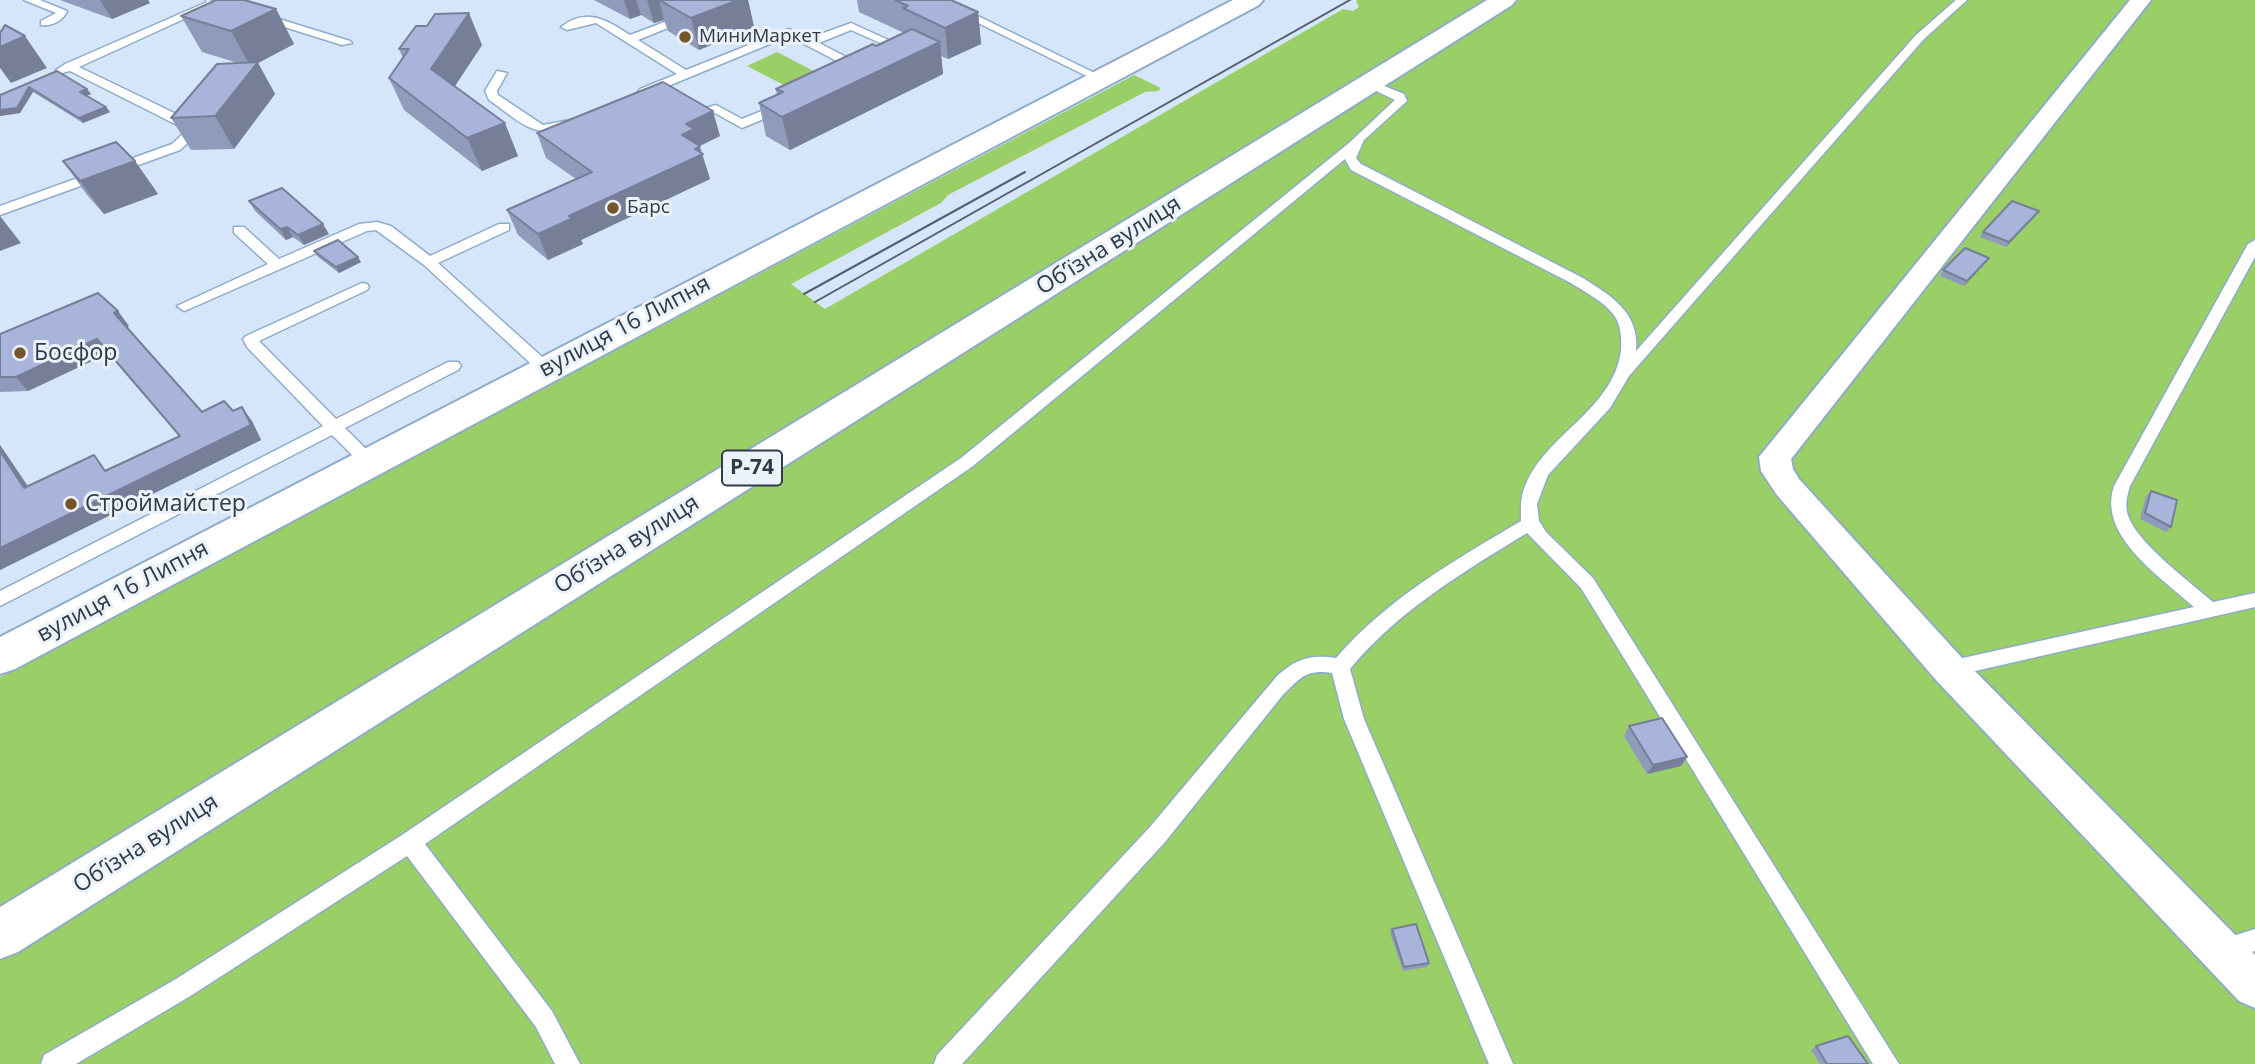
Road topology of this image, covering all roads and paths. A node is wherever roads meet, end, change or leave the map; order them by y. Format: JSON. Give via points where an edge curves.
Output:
{"nodes":[{"id":1,"x":29,"y":0,"type":"edge"},
{"id":2,"x":936,"y":0,"type":"edge"},
{"id":3,"x":1251,"y":0,"type":"edge"},
{"id":4,"x":1504,"y":0,"type":"edge"},
{"id":5,"x":1962,"y":0,"type":"edge"},
{"id":6,"x":2141,"y":0,"type":"edge"},
{"id":7,"x":214,"y":1,"type":"edge"},
{"id":8,"x":229,"y":6,"type":"edge"},
{"id":9,"x":694,"y":14,"type":"edge"},
{"id":10,"x":255,"y":15,"type":"edge"},
{"id":11,"x":45,"y":23,"type":"dead end"},
{"id":12,"x":568,"y":27,"type":"dead end"},
{"id":13,"x":631,"y":39,"type":"junction"},
{"id":14,"x":811,"y":42,"type":"junction"},
{"id":15,"x":346,"y":43,"type":"dead end"},
{"id":16,"x":900,"y":48,"type":"edge"},
{"id":17,"x":69,"y":66,"type":"junction"},
{"id":18,"x":501,"y":73,"type":"dead end"},
{"id":19,"x":685,"y":75,"type":"junction"},
{"id":20,"x":46,"y":76,"type":"edge"},
{"id":21,"x":843,"y":77,"type":"edge"},
{"id":22,"x":1101,"y":79,"type":"junction"},
{"id":23,"x":1368,"y":83,"type":"junction"},
{"id":24,"x":637,"y":94,"type":"edge"},
{"id":25,"x":796,"y":100,"type":"edge"},
{"id":26,"x":712,"y":108,"type":"edge"},
{"id":27,"x":577,"y":119,"type":"edge"},
{"id":28,"x":1353,"y":146,"type":"junction"},
{"id":29,"x":0,"y":211,"type":"edge"},
{"id":30,"x":504,"y":227,"type":"edge"},
{"id":31,"x":239,"y":230,"type":"dead end"},
{"id":32,"x":2255,"y":244,"type":"edge"},
{"id":33,"x":429,"y":262,"type":"junction"},
{"id":34,"x":276,"y":265,"type":"junction"},
{"id":35,"x":362,"y":287,"type":"dead end"},
{"id":36,"x":184,"y":306,"type":"dead end"},
{"id":37,"x":453,"y":366,"type":"dead end"},
{"id":38,"x":546,"y":369,"type":"junction"},
{"id":39,"x":1622,"y":377,"type":"junction"},
{"id":40,"x":333,"y":426,"type":"junction"},
{"id":41,"x":369,"y":462,"type":"junction"},
{"id":42,"x":1531,"y":523,"type":"junction"},
{"id":43,"x":0,"y":599,"type":"edge"},
{"id":44,"x":2255,"y":600,"type":"edge"},
{"id":45,"x":2211,"y":611,"type":"junction"},
{"id":46,"x":0,"y":657,"type":"edge"},
{"id":47,"x":1340,"y":667,"type":"junction"},
{"id":48,"x":1949,"y":669,"type":"junction"},
{"id":49,"x":410,"y":842,"type":"junction"},
{"id":50,"x":0,"y":935,"type":"edge"},
{"id":51,"x":2255,"y":940,"type":"edge"},
{"id":52,"x":2222,"y":950,"type":"junction"},
{"id":53,"x":2255,"y":986,"type":"edge"},
{"id":54,"x":53,"y":1064,"type":"edge"},
{"id":55,"x":568,"y":1064,"type":"edge"},
{"id":56,"x":946,"y":1064,"type":"edge"},
{"id":57,"x":1501,"y":1064,"type":"edge"},
{"id":58,"x":1887,"y":1064,"type":"edge"}],
"edges":[{"from":1,"to":11,"type":"lane","via":[[62,11]]},
{"from":2,"to":22,"type":"lane"},
{"from":3,"to":22,"type":"main road","name":"вулиця 16 Липня"},
{"from":4,"to":23,"type":"main road","name":"Обʼїзна вулиця","number":"Р-74"},
{"from":5,"to":39,"type":"lane","via":[[1920,37]]},
{"from":6,"to":48,"type":"street","via":[[1775,457],[1777,471],[1788,487]]},
{"from":7,"to":8,"type":"lane"},
{"from":7,"to":17,"type":"lane"},
{"from":9,"to":13,"type":"lane"},
{"from":10,"to":15,"type":"lane"},
{"from":12,"to":13,"type":"lane","via":[[598,20]]},
{"from":13,"to":19,"type":"lane"},
{"from":14,"to":16,"type":"lane","via":[[851,26]]},
{"from":14,"to":19,"type":"lane","via":[[794,33],[782,33]]},
{"from":14,"to":21,"type":"lane","via":[[858,68]]},
{"from":17,"to":20,"type":"lane"},
{"from":17,"to":29,"type":"lane","via":[[193,127],[193,131],[176,147]]},
{"from":18,"to":27,"type":"lane","via":[[491,91],[493,97],[540,129]]},
{"from":19,"to":24,"type":"lane"},
{"from":22,"to":38,"type":"main road","name":"вулиця 16 Липня"},
{"from":23,"to":28,"type":"lane","via":[[1401,101]]},
{"from":23,"to":50,"type":"main road","name":"Обʼїзна вулиця","number":"Р-74"},
{"from":25,"to":26,"type":"lane","via":[[742,124]]},
{"from":28,"to":39,"type":"lane","via":[[1350,158],[1356,167],[1601,296],[1622,315],[1631,342]]},
{"from":28,"to":49,"type":"lane","via":[[967,462]]},
{"from":30,"to":33,"type":"lane"},
{"from":31,"to":34,"type":"lane"},
{"from":32,"to":45,"type":"lane","via":[[2122,486],[2117,503],[2121,521],[2132,537]]},
{"from":33,"to":34,"type":"lane","via":[[377,226],[364,227]]},
{"from":33,"to":38,"type":"lane"},
{"from":34,"to":36,"type":"lane"},
{"from":35,"to":40,"type":"lane","via":[[251,339]]},
{"from":37,"to":40,"type":"lane"},
{"from":38,"to":41,"type":"main road","name":"вулиця 16 Липня"},
{"from":39,"to":42,"type":"lane","via":[[1604,405],[1542,469],[1528,504]]},
{"from":40,"to":41,"type":"lane"},
{"from":40,"to":43,"type":"lane"},
{"from":41,"to":46,"type":"main road","name":"вулиця 16 Липня"},
{"from":42,"to":47,"type":"lane","via":[[1426,591],[1357,645]]},
{"from":42,"to":58,"type":"lane","via":[[1587,583]]},
{"from":44,"to":45,"type":"lane"},
{"from":45,"to":48,"type":"lane"},
{"from":47,"to":56,"type":"lane","via":[[1314,662],[1296,669],[1275,690],[1157,835]]},
{"from":47,"to":57,"type":"lane","via":[[1354,719]]},
{"from":48,"to":52,"type":"street"},
{"from":49,"to":54,"type":"lane","via":[[184,987]]},
{"from":49,"to":55,"type":"lane","via":[[544,1019]]},
{"from":51,"to":52,"type":"lane"},
{"from":52,"to":53,"type":"street"}]}
